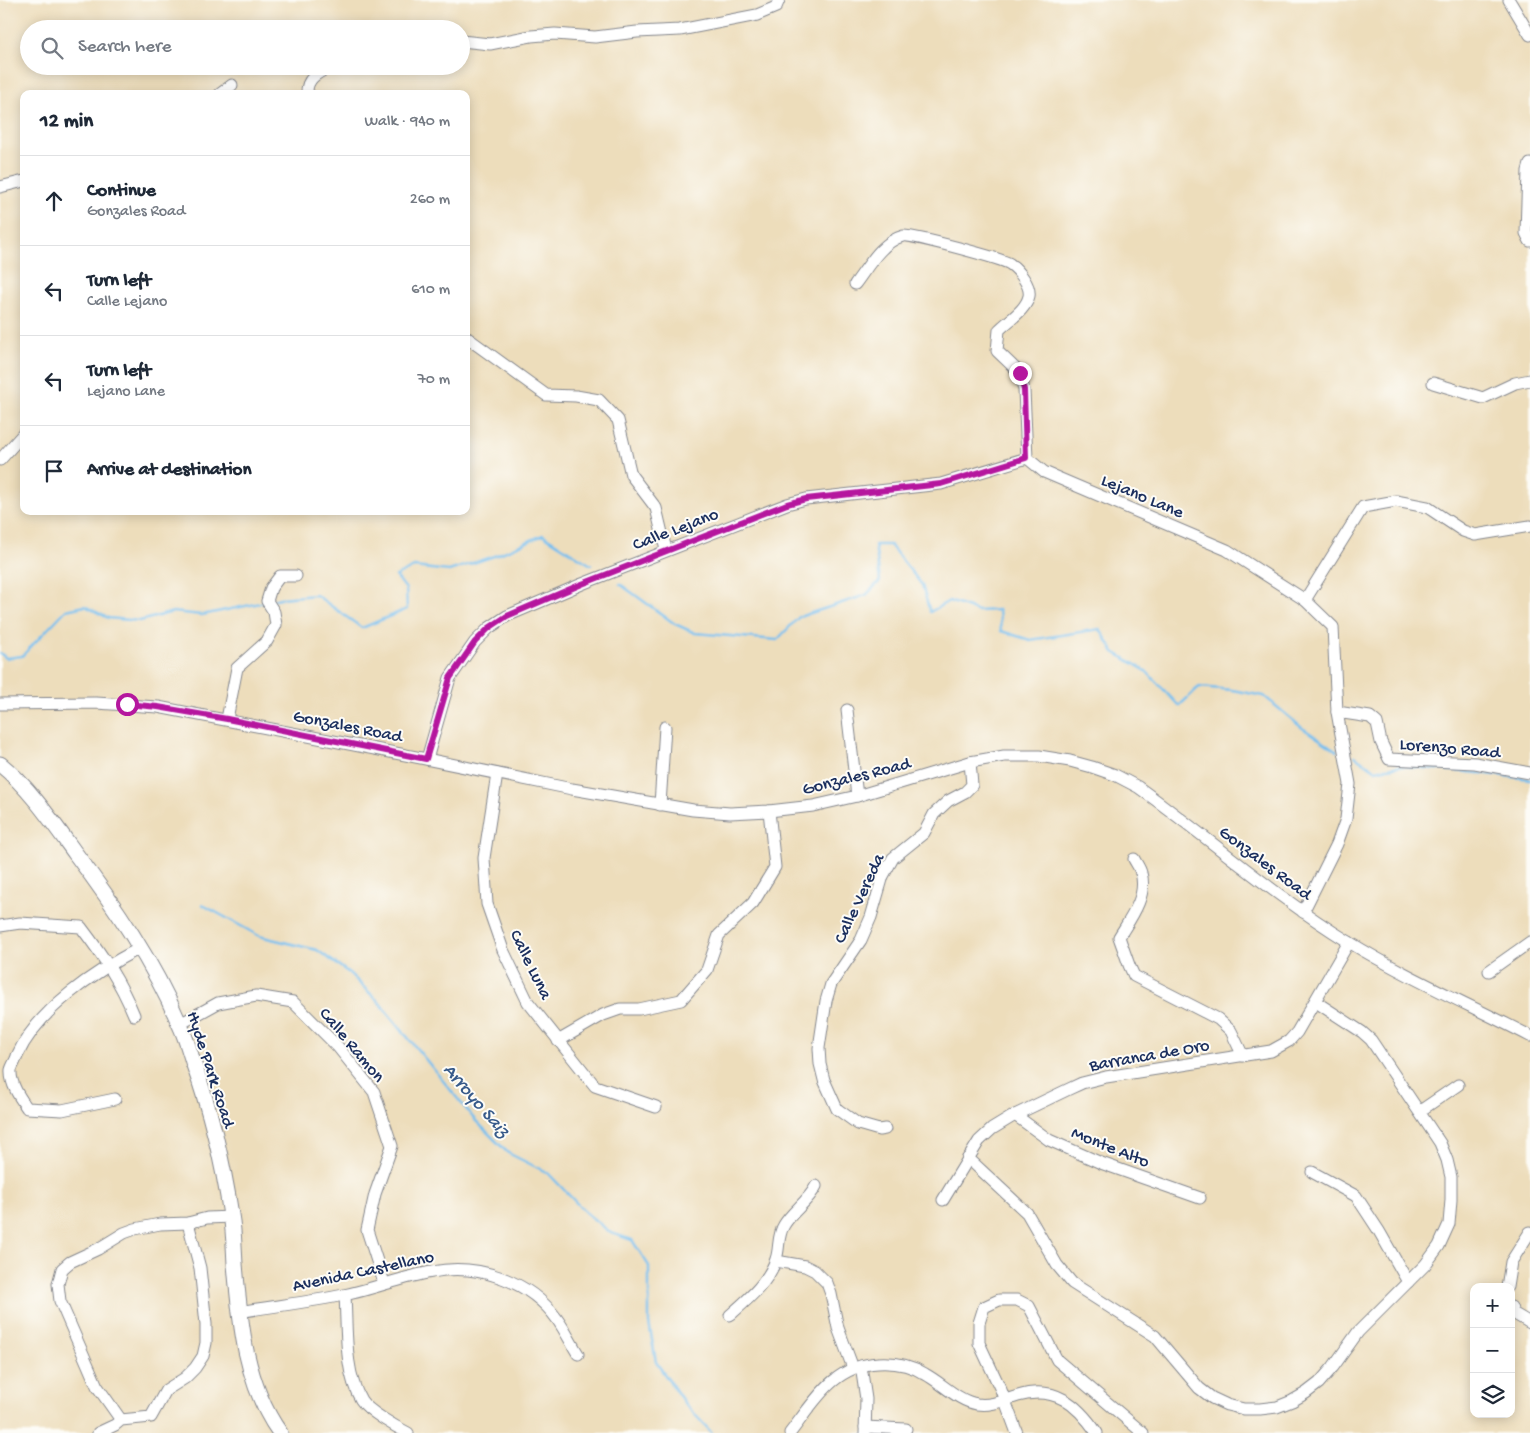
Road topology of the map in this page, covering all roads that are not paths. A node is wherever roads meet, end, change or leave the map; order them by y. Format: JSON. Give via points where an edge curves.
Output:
{"nodes":[{"id":1,"x":779,"y":0,"type":"edge"},
{"id":2,"x":1509,"y":0,"type":"edge"},
{"id":3,"x":1530,"y":34,"type":"edge"},
{"id":4,"x":470,"y":42,"type":"edge"},
{"id":5,"x":316,"y":75,"type":"edge"},
{"id":6,"x":232,"y":85,"type":"dead end"},
{"id":7,"x":225,"y":90,"type":"edge"},
{"id":8,"x":307,"y":90,"type":"edge"},
{"id":9,"x":1530,"y":164,"type":"edge"},
{"id":10,"x":20,"y":182,"type":"edge"},
{"id":11,"x":0,"y":188,"type":"edge"},
{"id":12,"x":1530,"y":241,"type":"edge"},
{"id":13,"x":854,"y":284,"type":"dead end"},
{"id":14,"x":470,"y":340,"type":"edge"},
{"id":15,"x":1530,"y":380,"type":"edge"},
{"id":16,"x":1433,"y":383,"type":"dead end"},
{"id":17,"x":20,"y":437,"type":"edge"},
{"id":18,"x":1026,"y":458,"type":"junction"},
{"id":19,"x":0,"y":460,"type":"edge"},
{"id":20,"x":1530,"y":526,"type":"edge"},
{"id":21,"x":666,"y":550,"type":"junction"},
{"id":22,"x":296,"y":576,"type":"dead end"},
{"id":23,"x":1305,"y":600,"type":"junction"},
{"id":24,"x":0,"y":704,"type":"edge"},
{"id":25,"x":847,"y":710,"type":"dead end"},
{"id":26,"x":1337,"y":712,"type":"junction"},
{"id":27,"x":227,"y":719,"type":"junction"},
{"id":28,"x":665,"y":728,"type":"dead end"},
{"id":29,"x":426,"y":759,"type":"junction"},
{"id":30,"x":970,"y":762,"type":"junction"},
{"id":31,"x":0,"y":764,"type":"edge"},
{"id":32,"x":1530,"y":773,"type":"edge"},
{"id":33,"x":497,"y":774,"type":"junction"},
{"id":34,"x":857,"y":796,"type":"junction"},
{"id":35,"x":660,"y":805,"type":"junction"},
{"id":36,"x":769,"y":811,"type":"junction"},
{"id":37,"x":1134,"y":859,"type":"dead end"},
{"id":38,"x":1304,"y":912,"type":"junction"},
{"id":39,"x":0,"y":926,"type":"edge"},
{"id":40,"x":1350,"y":942,"type":"junction"},
{"id":41,"x":1530,"y":942,"type":"edge"},
{"id":42,"x":140,"y":948,"type":"junction"},
{"id":43,"x":109,"y":964,"type":"junction"},
{"id":44,"x":1489,"y":971,"type":"dead end"},
{"id":45,"x":1316,"y":1002,"type":"junction"},
{"id":46,"x":134,"y":1015,"type":"dead end"},
{"id":47,"x":180,"y":1024,"type":"junction"},
{"id":48,"x":1530,"y":1036,"type":"edge"},
{"id":49,"x":558,"y":1041,"type":"junction"},
{"id":50,"x":1243,"y":1056,"type":"junction"},
{"id":51,"x":1458,"y":1085,"type":"dead end"},
{"id":52,"x":115,"y":1099,"type":"dead end"},
{"id":53,"x":656,"y":1107,"type":"dead end"},
{"id":54,"x":1420,"y":1111,"type":"junction"},
{"id":55,"x":1015,"y":1115,"type":"junction"},
{"id":56,"x":884,"y":1129,"type":"dead end"},
{"id":57,"x":968,"y":1158,"type":"junction"},
{"id":58,"x":1312,"y":1172,"type":"dead end"},
{"id":59,"x":816,"y":1186,"type":"dead end"},
{"id":60,"x":1200,"y":1198,"type":"dead end"},
{"id":61,"x":943,"y":1200,"type":"dead end"},
{"id":62,"x":232,"y":1217,"type":"junction"},
{"id":63,"x":188,"y":1223,"type":"junction"},
{"id":64,"x":1530,"y":1232,"type":"edge"},
{"id":65,"x":776,"y":1261,"type":"junction"},
{"id":66,"x":1408,"y":1282,"type":"junction"},
{"id":67,"x":384,"y":1283,"type":"junction"},
{"id":68,"x":1508,"y":1283,"type":"edge"},
{"id":69,"x":345,"y":1295,"type":"junction"},
{"id":70,"x":239,"y":1312,"type":"junction"},
{"id":71,"x":1515,"y":1314,"type":"edge"},
{"id":72,"x":730,"y":1315,"type":"dead end"},
{"id":73,"x":1530,"y":1324,"type":"edge"},
{"id":74,"x":578,"y":1354,"type":"dead end"},
{"id":75,"x":857,"y":1367,"type":"junction"},
{"id":76,"x":1005,"y":1400,"type":"junction"},
{"id":77,"x":121,"y":1420,"type":"junction"},
{"id":78,"x":906,"y":1429,"type":"dead end"},
{"id":79,"x":865,"y":1430,"type":"edge"},
{"id":80,"x":98,"y":1433,"type":"edge"},
{"id":81,"x":280,"y":1433,"type":"edge"},
{"id":82,"x":408,"y":1433,"type":"edge"},
{"id":83,"x":790,"y":1433,"type":"edge"},
{"id":84,"x":1017,"y":1433,"type":"edge"},
{"id":85,"x":1097,"y":1433,"type":"edge"},
{"id":86,"x":1143,"y":1433,"type":"edge"}],
"edges":[{"from":1,"to":4,"type":"street","via":[[776,7],[757,15],[680,30],[595,37],[555,34],[490,44]]},
{"from":2,"to":3,"type":"street"},
{"from":5,"to":8,"type":"street"},
{"from":6,"to":7,"type":"street"},
{"from":9,"to":12,"type":"street","via":[[1526,233]]},
{"from":10,"to":11,"type":"street"},
{"from":13,"to":18,"type":"street","via":[[882,248],[904,236],[927,239],[1010,264],[1029,285],[1029,296],[1023,308],[999,330],[997,351],[1020,373],[1024,390]]},
{"from":14,"to":21,"type":"street","via":[[546,395],[598,400],[618,420],[630,475],[656,508]]},
{"from":15,"to":16,"type":"street","via":[[1515,383],[1483,398]]},
{"from":17,"to":19,"type":"street"},
{"from":18,"to":21,"type":"street","name":"Calle Lejano","via":[[941,484],[806,499]]},
{"from":18,"to":23,"type":"street","name":"Lejano Lane","via":[[1044,472],[1227,550]]},
{"from":20,"to":23,"type":"street","via":[[1475,535],[1463,531],[1427,507],[1396,501],[1363,507]]},
{"from":21,"to":29,"type":"street","name":"Calle Lejano","via":[[517,612],[489,628],[450,678]]},
{"from":22,"to":27,"type":"street","via":[[280,576],[271,588],[267,601],[274,612],[276,625],[267,641],[237,668]]},
{"from":23,"to":26,"type":"street","name":"Lejano Lane","via":[[1333,628]]},
{"from":24,"to":27,"type":"street","name":"Gonzales Road","via":[[127,704]]},
{"from":25,"to":34,"type":"street"},
{"from":26,"to":32,"type":"street","name":"Lorenzo Road","via":[[1370,717],[1377,723],[1389,759],[1475,763]]},
{"from":26,"to":38,"type":"street","name":"Lejano Lane","via":[[1350,784],[1346,819],[1334,852]]},
{"from":27,"to":29,"type":"street","name":"Gonzales Road"},
{"from":28,"to":35,"type":"street"},
{"from":29,"to":33,"type":"street","name":"Gonzales Road"},
{"from":30,"to":34,"type":"street","name":"Gonzales Road"},
{"from":30,"to":38,"type":"street","name":"Gonzales Road","via":[[1004,756],[1039,756],[1070,761],[1115,775],[1138,787]]},
{"from":30,"to":56,"type":"street","name":"Calle Vereda","via":[[972,786],[948,801],[934,814],[924,833],[893,858],[883,876],[872,917],[861,940],[831,984],[826,1001],[819,1048],[820,1064],[836,1109],[858,1124]]},
{"from":31,"to":42,"type":"main road","name":"Hyde Park Road","via":[[47,814],[108,897]]},
{"from":33,"to":35,"type":"street","name":"Gonzales Road"},
{"from":33,"to":49,"type":"street","name":"Calle Luna","via":[[484,858],[487,904],[503,950],[528,1002]]},
{"from":34,"to":36,"type":"street","name":"Gonzales Road"},
{"from":35,"to":36,"type":"street","name":"Gonzales Road","via":[[693,810]]},
{"from":36,"to":49,"type":"street","via":[[775,867],[753,903],[719,935],[707,970],[681,1000],[639,1009],[620,1009]]},
{"from":37,"to":50,"type":"street","via":[[1142,874],[1142,893],[1119,937],[1134,976],[1218,1019],[1231,1031]]},
{"from":38,"to":40,"type":"street","name":"Gonzales Road"},
{"from":39,"to":43,"type":"street","via":[[20,923],[81,927]]},
{"from":40,"to":45,"type":"street","name":"Barranca de Oro"},
{"from":40,"to":48,"type":"street","name":"Gonzales Road"},
{"from":41,"to":44,"type":"street"},
{"from":42,"to":43,"type":"street"},
{"from":42,"to":47,"type":"main road","name":"Hyde Park Road"},
{"from":43,"to":46,"type":"street"},
{"from":43,"to":52,"type":"street","via":[[51,1009],[22,1047],[11,1070],[16,1091],[28,1108],[62,1110]]},
{"from":45,"to":50,"type":"street","name":"Barranca de Oro","via":[[1289,1041],[1271,1051]]},
{"from":45,"to":54,"type":"street","via":[[1370,1040]]},
{"from":47,"to":62,"type":"main road","name":"Hyde Park Road","via":[[208,1103]]},
{"from":47,"to":67,"type":"street","name":"Calle Ramon","via":[[218,1003],[256,996],[293,1002],[338,1047],[374,1092],[392,1146],[366,1230]]},
{"from":49,"to":53,"type":"street","name":"Calle Luna","via":[[595,1086]]},
{"from":50,"to":55,"type":"street","name":"Barranca de Oro","via":[[1094,1079]]},
{"from":51,"to":54,"type":"street"},
{"from":54,"to":66,"type":"street","via":[[1447,1160],[1451,1200],[1449,1224],[1439,1246]]},
{"from":55,"to":57,"type":"street","name":"Barranca de Oro","via":[[992,1129]]},
{"from":55,"to":60,"type":"street","name":"Monte Alto","via":[[1049,1140],[1101,1163]]},
{"from":57,"to":61,"type":"street","name":"Barranca de Oro"},
{"from":57,"to":66,"type":"street","via":[[1027,1213],[1057,1265],[1072,1283],[1155,1336],[1199,1388],[1227,1405],[1244,1409],[1276,1407],[1306,1393],[1333,1367],[1358,1332]]},
{"from":58,"to":66,"type":"street","via":[[1356,1196]]},
{"from":59,"to":65,"type":"street","via":[[782,1227]]},
{"from":62,"to":63,"type":"street"},
{"from":62,"to":70,"type":"main road","name":"Hyde Park Road"},
{"from":63,"to":77,"type":"street","via":[[200,1268],[207,1336],[205,1349],[190,1374],[166,1390],[151,1418]]},
{"from":63,"to":77,"type":"street","via":[[160,1224],[129,1231],[70,1262],[60,1273],[60,1301],[97,1386]]},
{"from":64,"to":68,"type":"street","via":[[1511,1262]]},
{"from":65,"to":72,"type":"street","via":[[761,1285]]},
{"from":65,"to":75,"type":"street","via":[[805,1266],[824,1279],[838,1328]]},
{"from":67,"to":69,"type":"street","name":"Avenida Castellano"},
{"from":67,"to":74,"type":"street","name":"Avenida Castellano","via":[[434,1271],[474,1270],[504,1278],[532,1293],[556,1318]]},
{"from":69,"to":70,"type":"street","name":"Avenida Castellano"},
{"from":69,"to":82,"type":"street","via":[[350,1375],[362,1401]]},
{"from":70,"to":81,"type":"main road","name":"Hyde Park Road","via":[[246,1356],[260,1397]]},
{"from":71,"to":73,"type":"street"},
{"from":75,"to":76,"type":"street","via":[[886,1362],[902,1364],[972,1403],[985,1405]]},
{"from":75,"to":79,"type":"street","via":[[866,1392]]},
{"from":75,"to":83,"type":"street","via":[[826,1386]]},
{"from":76,"to":84,"type":"street"},
{"from":76,"to":85,"type":"street","via":[[1033,1393],[1059,1398],[1078,1409]]},
{"from":76,"to":86,"type":"street","via":[[979,1343],[979,1323],[984,1307],[999,1300],[1017,1300],[1029,1306],[1057,1360]]},
{"from":77,"to":80,"type":"street"},
{"from":78,"to":79,"type":"street"}]}
